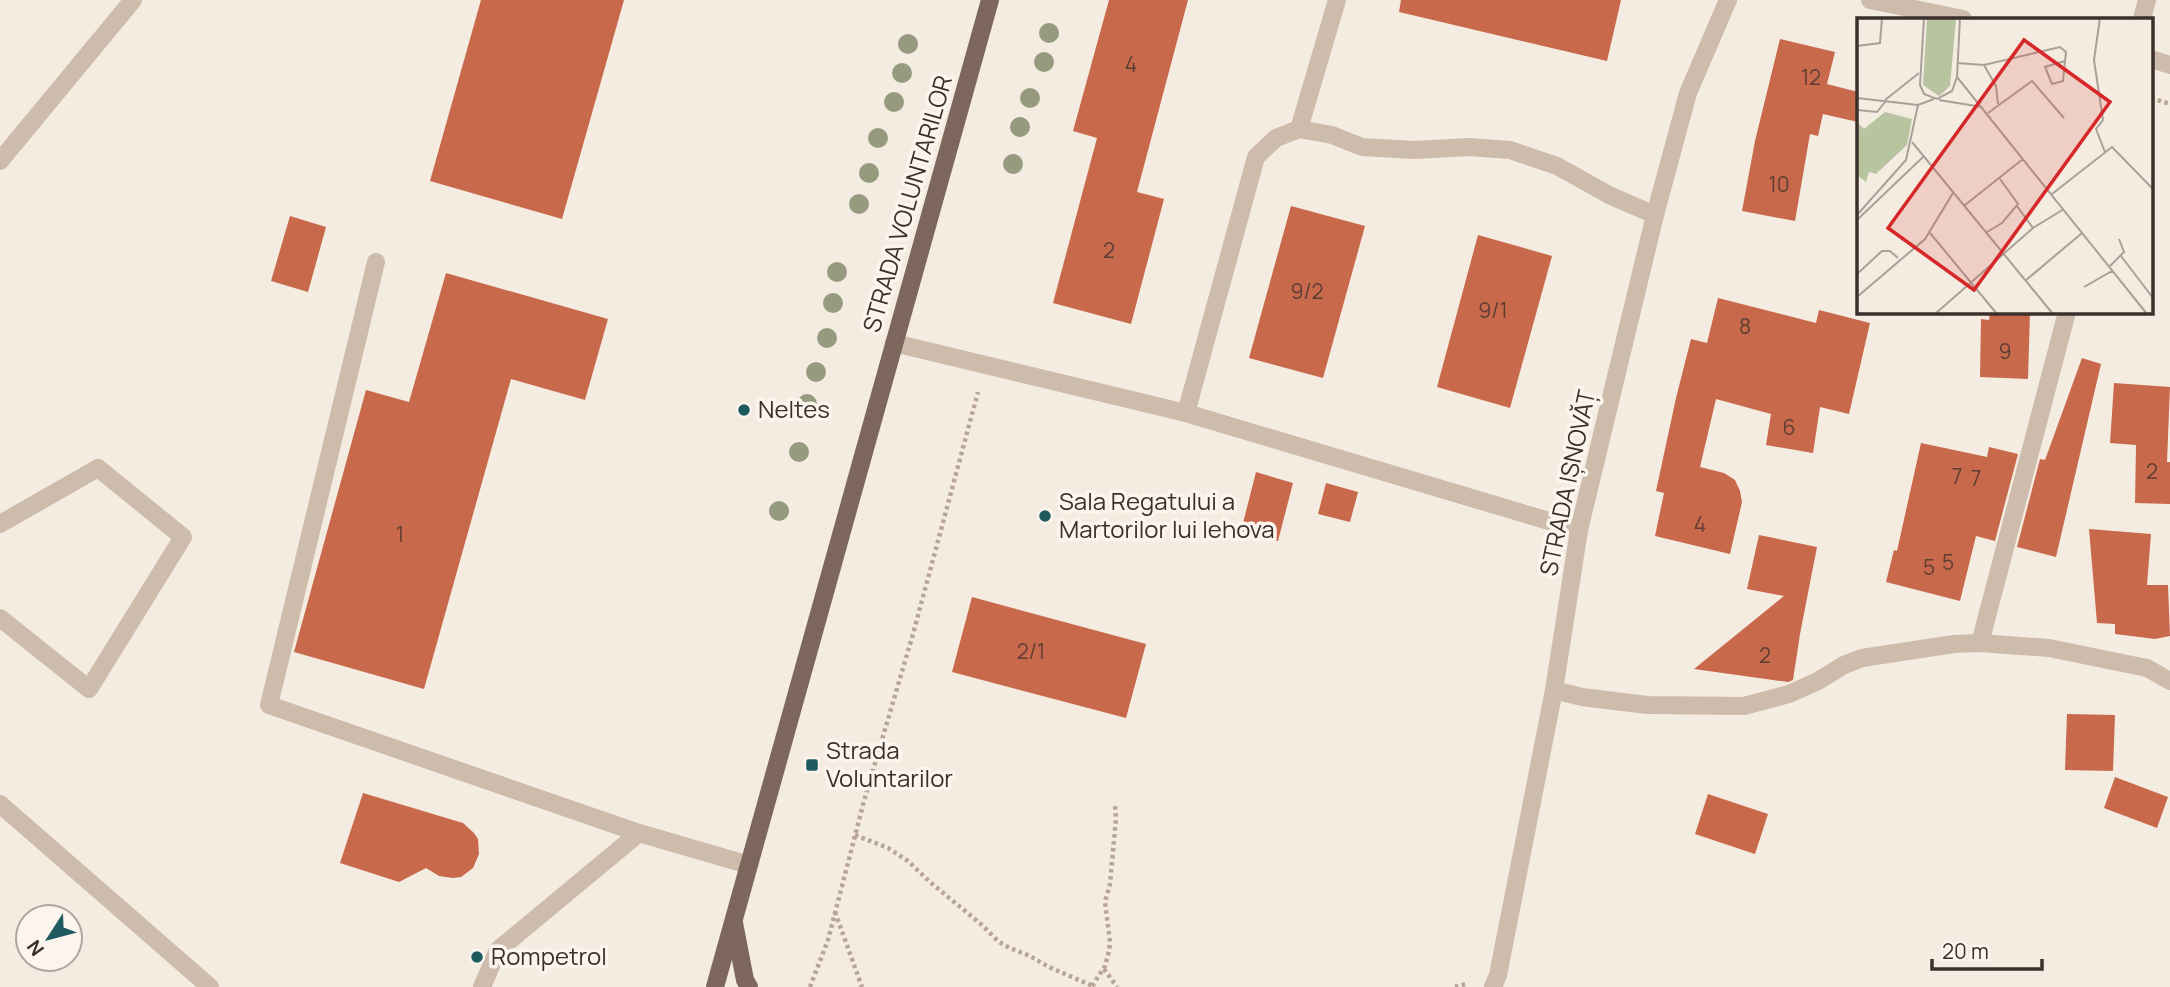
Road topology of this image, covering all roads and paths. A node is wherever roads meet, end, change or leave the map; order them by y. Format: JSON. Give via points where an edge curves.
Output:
{"nodes":[{"id":1,"x":133,"y":0,"type":"edge"},
{"id":2,"x":990,"y":0,"type":"edge"},
{"id":3,"x":1337,"y":0,"type":"edge"},
{"id":4,"x":1728,"y":0,"type":"edge"},
{"id":5,"x":1870,"y":0,"type":"edge"},
{"id":6,"x":2147,"y":0,"type":"edge"},
{"id":7,"x":1958,"y":18,"type":"edge"},
{"id":8,"x":2142,"y":18,"type":"edge"},
{"id":9,"x":2152,"y":60,"type":"edge"},
{"id":10,"x":2170,"y":65,"type":"edge"},
{"id":11,"x":2152,"y":98,"type":"edge"},
{"id":12,"x":2170,"y":104,"type":"edge"},
{"id":13,"x":1300,"y":130,"type":"junction"},
{"id":14,"x":0,"y":161,"type":"edge"},
{"id":15,"x":1655,"y":215,"type":"junction"},
{"id":16,"x":376,"y":262,"type":"dead end"},
{"id":17,"x":2067,"y":313,"type":"edge"},
{"id":18,"x":894,"y":343,"type":"junction"},
{"id":19,"x":985,"y":364,"type":"junction"},
{"id":20,"x":1186,"y":413,"type":"junction"},
{"id":21,"x":0,"y":524,"type":"edge"},
{"id":22,"x":1579,"y":530,"type":"junction"},
{"id":23,"x":0,"y":618,"type":"edge"},
{"id":24,"x":1980,"y":643,"type":"junction"},
{"id":25,"x":2170,"y":681,"type":"edge"},
{"id":26,"x":1554,"y":690,"type":"junction"},
{"id":27,"x":0,"y":804,"type":"edge"},
{"id":28,"x":1115,"y":804,"type":"dead end"},
{"id":29,"x":639,"y":833,"type":"junction"},
{"id":30,"x":855,"y":835,"type":"junction"},
{"id":31,"x":749,"y":865,"type":"junction"},
{"id":32,"x":835,"y":911,"type":"junction"},
{"id":33,"x":733,"y":920,"type":"junction"},
{"id":34,"x":1104,"y":968,"type":"junction"},
{"id":35,"x":210,"y":987,"type":"edge"},
{"id":36,"x":482,"y":987,"type":"edge"},
{"id":37,"x":715,"y":987,"type":"edge"},
{"id":38,"x":749,"y":987,"type":"edge"},
{"id":39,"x":810,"y":987,"type":"edge"},
{"id":40,"x":862,"y":987,"type":"edge"},
{"id":41,"x":1093,"y":987,"type":"edge"},
{"id":42,"x":1117,"y":987,"type":"edge"},
{"id":43,"x":1493,"y":987,"type":"edge"}],
"edges":[{"from":1,"to":14,"type":"street"},
{"from":2,"to":18,"type":"main road","name":"STRADA VOLUNTARILOR"},
{"from":3,"to":13,"type":"street"},
{"from":4,"to":15,"type":"street","name":"STRADA IȘNOVĂȚ","via":[[1688,93]]},
{"from":5,"to":7,"type":"street"},
{"from":6,"to":8,"type":"street"},
{"from":9,"to":10,"type":"street"},
{"from":11,"to":12,"type":"path"},
{"from":13,"to":15,"type":"street","via":[[1332,135],[1362,147],[1510,150],[1557,166]]},
{"from":13,"to":20,"type":"street","via":[[1276,138],[1256,157]]},
{"from":15,"to":22,"type":"street","name":"STRADA IȘNOVĂȚ"},
{"from":16,"to":29,"type":"street","via":[[269,705]]},
{"from":17,"to":24,"type":"street"},
{"from":18,"to":19,"type":"street"},
{"from":18,"to":31,"type":"main road","name":"STRADA VOLUNTARILOR"},
{"from":19,"to":20,"type":"street"},
{"from":19,"to":30,"type":"path"},
{"from":20,"to":22,"type":"street"},
{"from":21,"to":23,"type":"street","via":[[98,468],[183,537],[89,689]]},
{"from":22,"to":26,"type":"street","name":"STRADA IȘNOVĂȚ"},
{"from":24,"to":25,"type":"street","via":[[2049,648],[2147,668]]},
{"from":24,"to":26,"type":"street","via":[[1862,658],[1789,694],[1744,706],[1647,705]]},
{"from":26,"to":43,"type":"street","name":"STRADA IȘNOVĂȚ"},
{"from":27,"to":35,"type":"street"},
{"from":28,"to":34,"type":"path","via":[[1105,902],[1110,942]]},
{"from":29,"to":31,"type":"street"},
{"from":29,"to":36,"type":"street","via":[[499,950]]},
{"from":30,"to":32,"type":"path"},
{"from":30,"to":41,"type":"path","via":[[908,861],[999,942]]},
{"from":31,"to":33,"type":"main road","name":"STRADA VOLUNTARILOR"},
{"from":32,"to":39,"type":"path"},
{"from":32,"to":40,"type":"path"},
{"from":33,"to":37,"type":"main road","name":"STRADA VOLUNTARILOR"},
{"from":33,"to":38,"type":"main road"},
{"from":34,"to":41,"type":"path"},
{"from":34,"to":42,"type":"path"}]}
